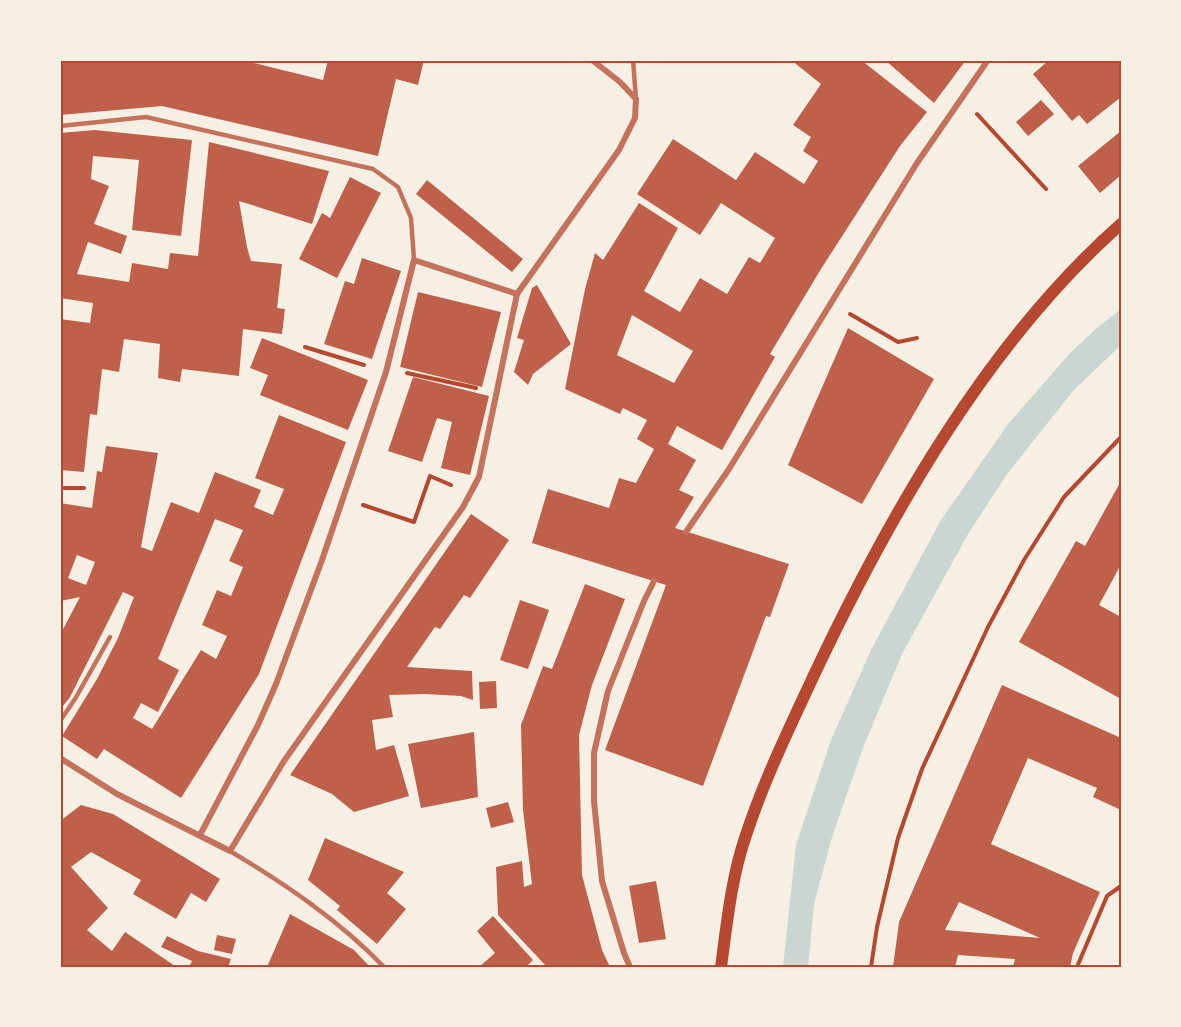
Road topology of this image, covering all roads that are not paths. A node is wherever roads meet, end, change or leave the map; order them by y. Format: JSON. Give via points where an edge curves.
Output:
{"nodes":[{"id":1,"x":592,"y":60,"type":"edge"},
{"id":2,"x":633,"y":60,"type":"edge"},
{"id":3,"x":988,"y":60,"type":"edge"},
{"id":4,"x":636,"y":99,"type":"junction"},
{"id":5,"x":60,"y":126,"type":"edge"},
{"id":6,"x":1121,"y":224,"type":"edge"},
{"id":7,"x":414,"y":260,"type":"junction"},
{"id":8,"x":517,"y":294,"type":"junction"},
{"id":9,"x":686,"y":532,"type":"dead end"},
{"id":10,"x":654,"y":581,"type":"dead end"},
{"id":11,"x":110,"y":637,"type":"dead end"},
{"id":12,"x":60,"y":721,"type":"edge"},
{"id":13,"x":60,"y":758,"type":"edge"},
{"id":14,"x":200,"y":835,"type":"junction"},
{"id":15,"x":230,"y":851,"type":"junction"},
{"id":16,"x":384,"y":967,"type":"edge"},
{"id":17,"x":630,"y":967,"type":"edge"},
{"id":18,"x":721,"y":967,"type":"edge"}],
"edges":[{"from":1,"to":4,"type":"street"},
{"from":2,"to":4,"type":"lane"},
{"from":3,"to":9,"type":"street","via":[[917,163],[729,469]]},
{"from":4,"to":8,"type":"street","via":[[635,118],[619,150]]},
{"from":5,"to":7,"type":"lane","via":[[146,117],[373,169],[398,187],[411,218]]},
{"from":6,"to":18,"type":"main road","via":[[1050,295],[982,381],[923,469],[840,621],[768,775],[745,839],[732,884]]},
{"from":7,"to":8,"type":"street"},
{"from":7,"to":14,"type":"street","via":[[386,372],[322,560],[258,724]]},
{"from":8,"to":15,"type":"street","via":[[479,477],[463,507],[284,761]]},
{"from":10,"to":17,"type":"street","via":[[608,691],[594,753],[602,881]]},
{"from":11,"to":12,"type":"lane"},
{"from":13,"to":14,"type":"street","via":[[117,794]]},
{"from":14,"to":15,"type":"street"},
{"from":15,"to":16,"type":"lane","via":[[270,875],[352,936]]}]}
